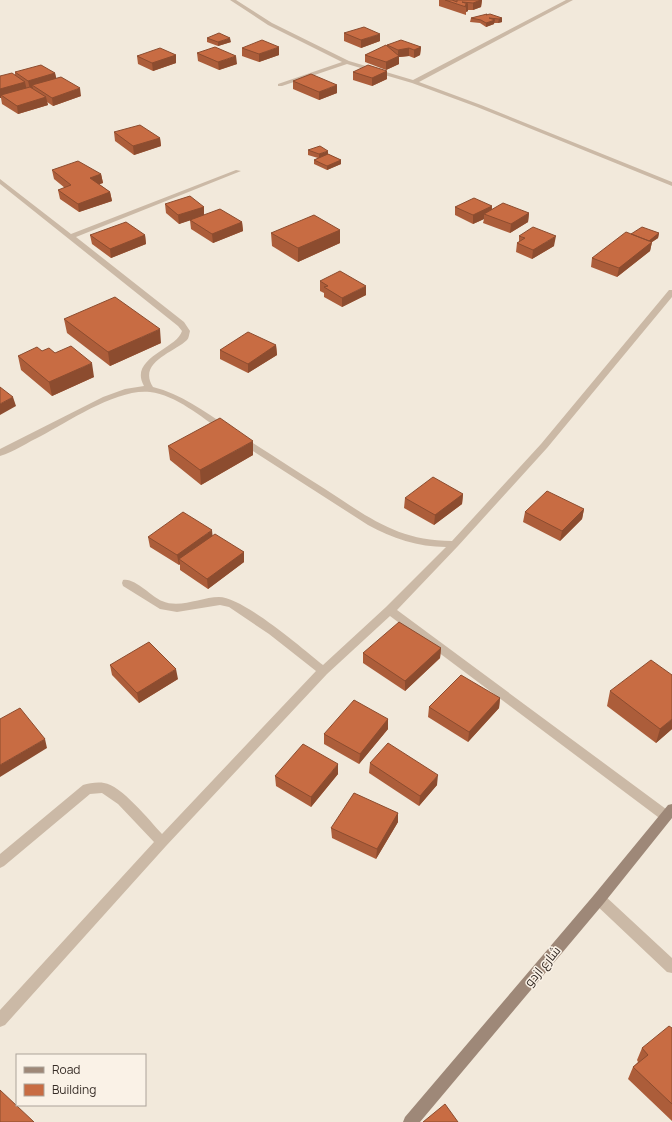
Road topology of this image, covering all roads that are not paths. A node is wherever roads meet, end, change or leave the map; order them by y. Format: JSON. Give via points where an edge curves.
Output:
{"nodes":[{"id":1,"x":233,"y":0,"type":"edge"},
{"id":2,"x":570,"y":0,"type":"edge"},
{"id":3,"x":347,"y":62,"type":"junction"},
{"id":4,"x":414,"y":82,"type":"junction"},
{"id":5,"x":280,"y":85,"type":"dead end"},
{"id":6,"x":238,"y":171,"type":"dead end"},
{"id":7,"x":0,"y":181,"type":"edge"},
{"id":8,"x":672,"y":184,"type":"edge"},
{"id":9,"x":70,"y":237,"type":"junction"},
{"id":10,"x":672,"y":292,"type":"edge"},
{"id":11,"x":150,"y":389,"type":"junction"},
{"id":12,"x":0,"y":453,"type":"edge"},
{"id":13,"x":456,"y":544,"type":"junction"},
{"id":14,"x":127,"y":583,"type":"dead end"},
{"id":15,"x":390,"y":610,"type":"junction"},
{"id":16,"x":323,"y":671,"type":"junction"},
{"id":17,"x":669,"y":813,"type":"edge"},
{"id":18,"x":162,"y":842,"type":"junction"},
{"id":19,"x":0,"y":862,"type":"edge"},
{"id":20,"x":599,"y":899,"type":"junction"},
{"id":21,"x":672,"y":967,"type":"edge"},
{"id":22,"x":0,"y":1020,"type":"edge"},
{"id":23,"x":410,"y":1122,"type":"edge"}],
"edges":[{"from":1,"to":3,"type":"street","via":[[270,24]]},
{"from":2,"to":4,"type":"street"},
{"from":3,"to":4,"type":"street"},
{"from":3,"to":5,"type":"street"},
{"from":4,"to":8,"type":"street"},
{"from":6,"to":9,"type":"street"},
{"from":7,"to":9,"type":"street"},
{"from":9,"to":11,"type":"street","via":[[181,324],[186,331],[184,338],[154,359],[147,369],[145,380]]},
{"from":10,"to":13,"type":"street","via":[[544,446]]},
{"from":11,"to":12,"type":"street","via":[[107,399]]},
{"from":11,"to":13,"type":"street","via":[[175,398],[199,411],[391,533],[423,543]]},
{"from":13,"to":15,"type":"street"},
{"from":14,"to":16,"type":"street","via":[[160,605],[177,608],[220,601],[232,604]]},
{"from":15,"to":16,"type":"street"},
{"from":15,"to":17,"type":"street"},
{"from":16,"to":18,"type":"street"},
{"from":17,"to":20,"type":"street","name":"شارع ازدو"},
{"from":18,"to":19,"type":"street","via":[[122,800],[104,788],[87,790]]},
{"from":18,"to":22,"type":"street"},
{"from":20,"to":21,"type":"street"},
{"from":20,"to":23,"type":"street","name":"شارع ازدو"}]}
